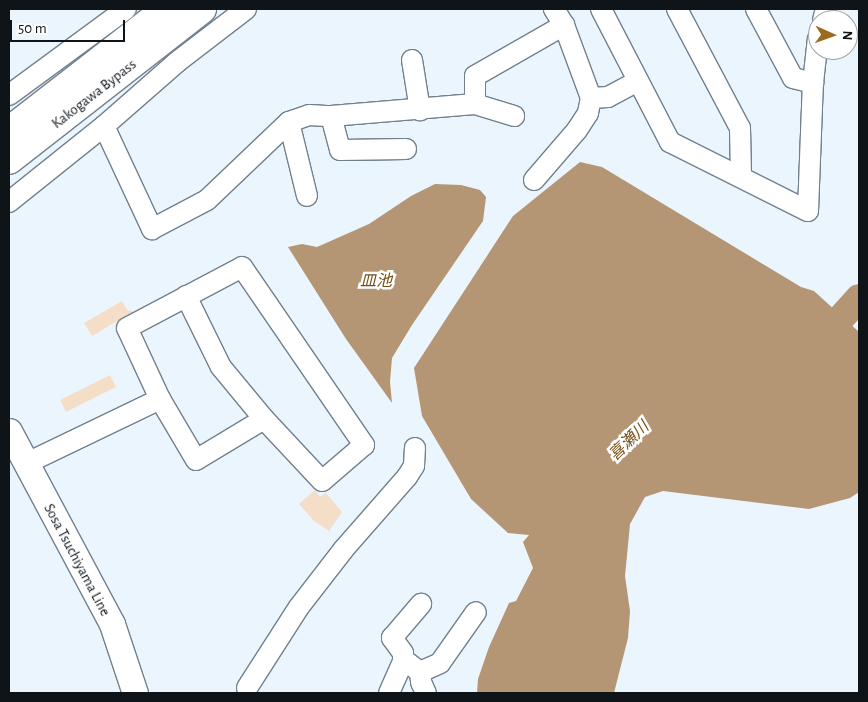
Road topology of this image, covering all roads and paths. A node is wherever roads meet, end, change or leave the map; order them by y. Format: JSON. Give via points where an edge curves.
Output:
{"nodes":[{"id":1,"x":126,"y":9,"type":"edge"},
{"id":2,"x":166,"y":9,"type":"edge"},
{"id":3,"x":202,"y":9,"type":"edge"},
{"id":4,"x":246,"y":9,"type":"edge"},
{"id":5,"x":601,"y":9,"type":"edge"},
{"id":6,"x":677,"y":9,"type":"edge"},
{"id":7,"x":756,"y":9,"type":"edge"},
{"id":8,"x":559,"y":17,"type":"edge"},
{"id":9,"x":412,"y":60,"type":"dead end"},
{"id":10,"x":816,"y":60,"type":"edge"},
{"id":11,"x":638,"y":81,"type":"junction"},
{"id":12,"x":814,"y":83,"type":"junction"},
{"id":13,"x":12,"y":85,"type":"edge"},
{"id":14,"x":591,"y":98,"type":"junction"},
{"id":15,"x":475,"y":104,"type":"junction"},
{"id":16,"x":420,"y":110,"type":"junction"},
{"id":17,"x":331,"y":116,"type":"junction"},
{"id":18,"x":514,"y":116,"type":"dead end"},
{"id":19,"x":289,"y":122,"type":"junction"},
{"id":20,"x":104,"y":126,"type":"junction"},
{"id":21,"x":9,"y":132,"type":"edge"},
{"id":22,"x":406,"y":148,"type":"dead end"},
{"id":23,"x":9,"y":160,"type":"edge"},
{"id":24,"x":741,"y":176,"type":"junction"},
{"id":25,"x":534,"y":180,"type":"dead end"},
{"id":26,"x":307,"y":196,"type":"dead end"},
{"id":27,"x":9,"y":202,"type":"edge"},
{"id":28,"x":186,"y":296,"type":"junction"},
{"id":29,"x":160,"y":399,"type":"junction"},
{"id":30,"x":264,"y":419,"type":"junction"},
{"id":31,"x":9,"y":431,"type":"edge"},
{"id":32,"x":415,"y":448,"type":"dead end"},
{"id":33,"x":26,"y":464,"type":"junction"},
{"id":34,"x":421,"y":604,"type":"dead end"},
{"id":35,"x":476,"y":612,"type":"dead end"},
{"id":36,"x":411,"y":667,"type":"junction"},
{"id":37,"x":246,"y":691,"type":"edge"},
{"id":38,"x":135,"y":693,"type":"edge"},
{"id":39,"x":389,"y":693,"type":"edge"},
{"id":40,"x":426,"y":693,"type":"edge"}],
"edges":[{"from":1,"to":13,"type":"street"},
{"from":2,"to":21,"type":"highway","name":"Kakogawa Bypass"},
{"from":3,"to":23,"type":"highway","name":"Kakogawa Bypass"},
{"from":4,"to":20,"type":"street","via":[[177,62]]},
{"from":5,"to":11,"type":"street"},
{"from":6,"to":24,"type":"street","via":[[740,128]]},
{"from":7,"to":12,"type":"street","via":[[792,78]]},
{"from":8,"to":14,"type":"street"},
{"from":8,"to":15,"type":"street","via":[[475,76]]},
{"from":9,"to":16,"type":"street"},
{"from":10,"to":12,"type":"street"},
{"from":11,"to":14,"type":"street","via":[[608,97]]},
{"from":11,"to":24,"type":"street","via":[[670,142]]},
{"from":12,"to":24,"type":"street","via":[[808,211]]},
{"from":14,"to":25,"type":"street","via":[[588,113],[577,130]]},
{"from":15,"to":16,"type":"street"},
{"from":15,"to":18,"type":"street"},
{"from":16,"to":17,"type":"street"},
{"from":17,"to":19,"type":"street","via":[[310,115]]},
{"from":17,"to":22,"type":"street","via":[[340,150]]},
{"from":19,"to":20,"type":"street","via":[[207,200],[152,229]]},
{"from":19,"to":26,"type":"street"},
{"from":20,"to":27,"type":"street"},
{"from":28,"to":29,"type":"street","via":[[127,328]]},
{"from":28,"to":30,"type":"street","via":[[221,367]]},
{"from":28,"to":30,"type":"street","via":[[242,267],[364,445],[322,481]]},
{"from":29,"to":30,"type":"street","via":[[196,460]]},
{"from":29,"to":33,"type":"street"},
{"from":31,"to":33,"type":"main road","name":"Sosa Tsuchiyama Line"},
{"from":32,"to":37,"type":"street","via":[[414,466],[299,606]]},
{"from":33,"to":38,"type":"main road","name":"Sosa Tsuchiyama Line","via":[[112,624]]},
{"from":34,"to":36,"type":"street","via":[[392,638]]},
{"from":35,"to":36,"type":"street","via":[[440,663]]},
{"from":36,"to":39,"type":"street"},
{"from":36,"to":40,"type":"street"}]}
